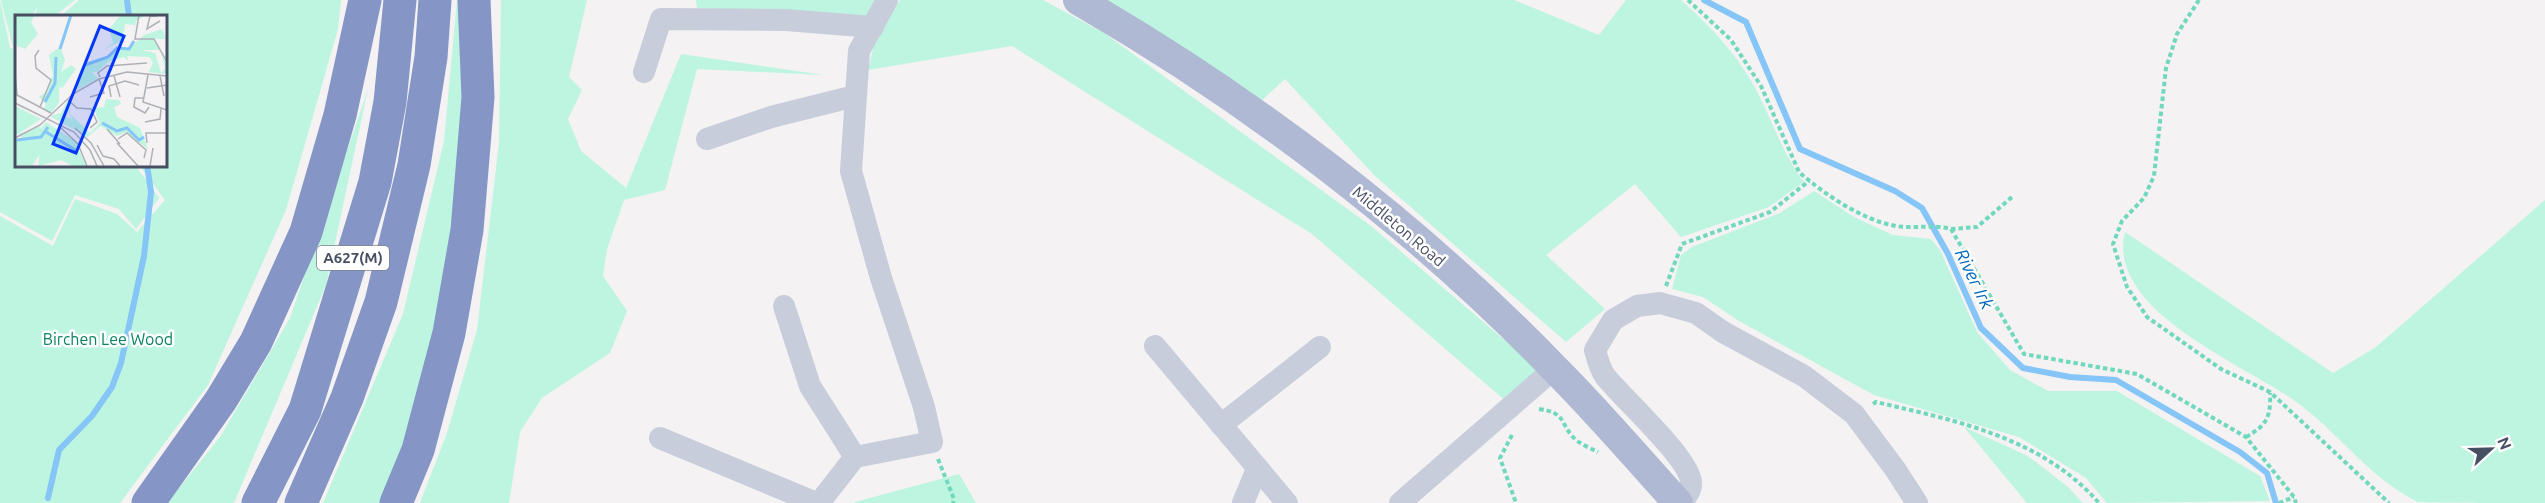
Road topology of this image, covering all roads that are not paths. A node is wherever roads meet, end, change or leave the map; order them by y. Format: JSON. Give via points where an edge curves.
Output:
{"nodes":[{"id":1,"x":365,"y":0,"type":"edge"},
{"id":2,"x":400,"y":0,"type":"edge"},
{"id":3,"x":435,"y":0,"type":"edge"},
{"id":4,"x":474,"y":0,"type":"edge"},
{"id":5,"x":887,"y":0,"type":"edge"},
{"id":6,"x":1078,"y":0,"type":"edge"},
{"id":7,"x":873,"y":27,"type":"junction"},
{"id":8,"x":644,"y":72,"type":"dead end"},
{"id":9,"x":855,"y":96,"type":"junction"},
{"id":10,"x":707,"y":139,"type":"dead end"},
{"id":11,"x":784,"y":306,"type":"dead end"},
{"id":12,"x":1155,"y":346,"type":"dead end"},
{"id":13,"x":1320,"y":347,"type":"dead end"},
{"id":14,"x":1555,"y":368,"type":"junction"},
{"id":15,"x":1221,"y":425,"type":"junction"},
{"id":16,"x":660,"y":438,"type":"dead end"},
{"id":17,"x":855,"y":457,"type":"junction"},
{"id":18,"x":1257,"y":469,"type":"junction"},
{"id":19,"x":148,"y":503,"type":"edge"},
{"id":20,"x":258,"y":503,"type":"edge"},
{"id":21,"x":301,"y":503,"type":"edge"},
{"id":22,"x":396,"y":503,"type":"edge"},
{"id":23,"x":818,"y":503,"type":"edge"},
{"id":24,"x":1243,"y":503,"type":"edge"},
{"id":25,"x":1287,"y":503,"type":"edge"},
{"id":26,"x":1400,"y":503,"type":"edge"},
{"id":27,"x":1679,"y":503,"type":"edge"},
{"id":28,"x":1917,"y":503,"type":"edge"}],
"edges":[{"from":1,"to":19,"type":"highway","number":"A627(M)","via":[[340,115],[306,232],[256,342],[221,400]]},
{"from":2,"to":20,"type":"highway","number":"A627(M)","via":[[390,102],[375,182],[305,410]]},
{"from":3,"to":21,"type":"highway","number":"A627(M)","via":[[432,57],[414,165],[381,302],[347,398]]},
{"from":4,"to":22,"type":"highway","via":[[478,97],[467,230],[449,333],[418,450]]},
{"from":5,"to":7,"type":"street"},
{"from":6,"to":14,"type":"main road","name":"Middleton Road","via":[[1247,108],[1333,172],[1425,246]]},
{"from":7,"to":8,"type":"street","via":[[786,20],[661,19]]},
{"from":7,"to":9,"type":"street","via":[[859,51]]},
{"from":9,"to":10,"type":"street","via":[[771,117]]},
{"from":9,"to":17,"type":"street","via":[[851,171],[932,442]]},
{"from":11,"to":17,"type":"street","via":[[810,386]]},
{"from":12,"to":15,"type":"street"},
{"from":13,"to":15,"type":"street"},
{"from":14,"to":26,"type":"street"},
{"from":14,"to":27,"type":"main road","name":"Middleton Road"},
{"from":15,"to":18,"type":"street"},
{"from":16,"to":23,"type":"street"},
{"from":17,"to":23,"type":"street"},
{"from":18,"to":24,"type":"street"},
{"from":18,"to":25,"type":"street"},
{"from":27,"to":28,"type":"street","via":[[1689,494],[1688,474],[1675,454],[1604,375],[1595,350],[1613,320],[1637,306],[1660,303],[1696,313],[1804,376],[1854,414]]}]}
